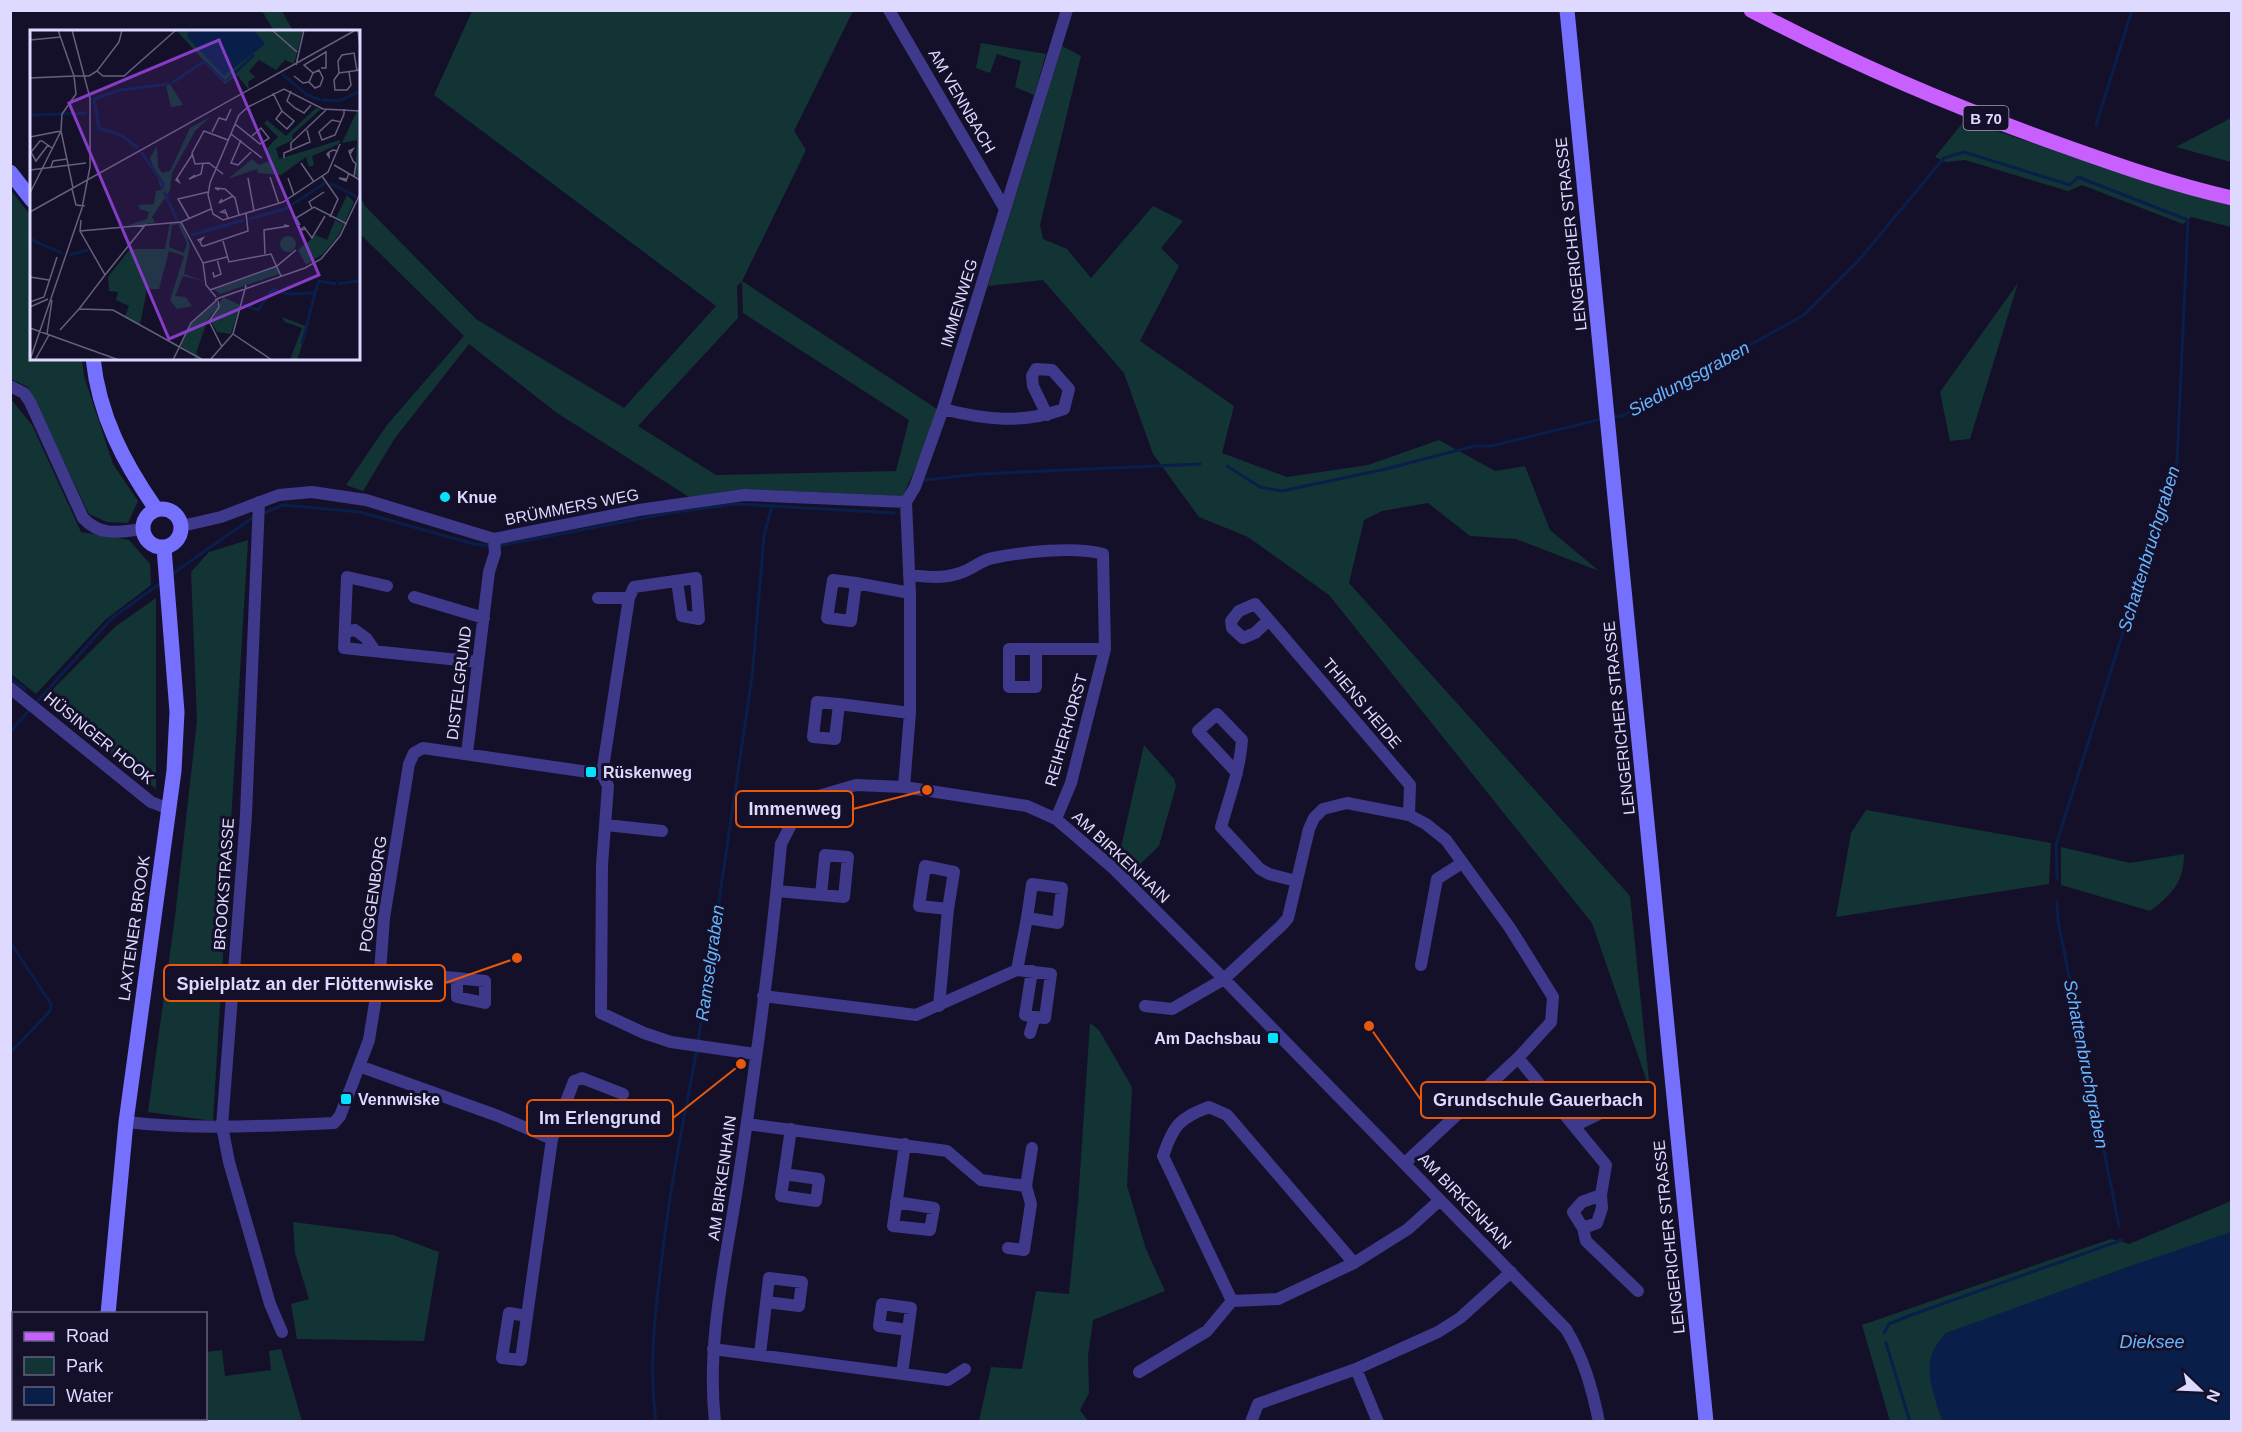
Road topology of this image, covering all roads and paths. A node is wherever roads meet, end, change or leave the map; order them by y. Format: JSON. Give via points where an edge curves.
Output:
{"nodes":[{"id":1,"x":889,"y":10,"type":"edge"},
{"id":2,"x":1067,"y":10,"type":"edge"},
{"id":3,"x":1567,"y":10,"type":"edge"},
{"id":4,"x":1751,"y":10,"type":"edge"},
{"id":5,"x":10,"y":172,"type":"edge"},
{"id":6,"x":30,"y":197,"type":"edge"},
{"id":7,"x":2232,"y":198,"type":"edge"},
{"id":8,"x":1005,"y":209,"type":"junction"},
{"id":9,"x":93,"y":360,"type":"edge"},
{"id":10,"x":10,"y":386,"type":"edge"},
{"id":11,"x":943,"y":409,"type":"junction"},
{"id":12,"x":1047,"y":415,"type":"dead end"},
{"id":13,"x":906,"y":502,"type":"junction"},
{"id":14,"x":260,"y":504,"type":"junction"},
{"id":15,"x":156,"y":509,"type":"junction"},
{"id":16,"x":182,"y":526,"type":"junction"},
{"id":17,"x":143,"y":529,"type":"junction"},
{"id":18,"x":495,"y":544,"type":"junction"},
{"id":19,"x":164,"y":548,"type":"junction"},
{"id":20,"x":909,"y":575,"type":"junction"},
{"id":21,"x":677,"y":580,"type":"dead end"},
{"id":22,"x":856,"y":583,"type":"dead end"},
{"id":23,"x":387,"y":586,"type":"dead end"},
{"id":24,"x":910,"y":592,"type":"junction"},
{"id":25,"x":414,"y":597,"type":"dead end"},
{"id":26,"x":598,"y":598,"type":"dead end"},
{"id":27,"x":629,"y":598,"type":"junction"},
{"id":28,"x":484,"y":618,"type":"junction"},
{"id":29,"x":1269,"y":620,"type":"dead end"},
{"id":30,"x":1036,"y":649,"type":"dead end"},
{"id":31,"x":1105,"y":650,"type":"junction"},
{"id":32,"x":478,"y":662,"type":"junction"},
{"id":33,"x":10,"y":688,"type":"edge"},
{"id":34,"x":839,"y":704,"type":"dead end"},
{"id":35,"x":910,"y":712,"type":"junction"},
{"id":36,"x":467,"y":753,"type":"junction"},
{"id":37,"x":1237,"y":772,"type":"junction"},
{"id":38,"x":602,"y":774,"type":"junction"},
{"id":39,"x":904,"y":787,"type":"junction"},
{"id":40,"x":169,"y":809,"type":"junction"},
{"id":41,"x":1409,"y":815,"type":"junction"},
{"id":42,"x":1056,"y":819,"type":"junction"},
{"id":43,"x":606,"y":825,"type":"junction"},
{"id":44,"x":662,"y":831,"type":"dead end"},
{"id":45,"x":1462,"y":863,"type":"junction"},
{"id":46,"x":1296,"y":881,"type":"junction"},
{"id":47,"x":777,"y":891,"type":"junction"},
{"id":48,"x":821,"y":895,"type":"dead end"},
{"id":49,"x":948,"y":909,"type":"dead end"},
{"id":50,"x":1027,"y":918,"type":"dead end"},
{"id":51,"x":1421,"y":965,"type":"dead end"},
{"id":52,"x":1017,"y":970,"type":"junction"},
{"id":53,"x":1032,"y":971,"type":"junction"},
{"id":54,"x":380,"y":972,"type":"junction"},
{"id":55,"x":457,"y":978,"type":"dead end"},
{"id":56,"x":1224,"y":979,"type":"junction"},
{"id":57,"x":763,"y":996,"type":"junction"},
{"id":58,"x":939,"y":1006,"type":"junction"},
{"id":59,"x":1145,"y":1006,"type":"dead end"},
{"id":60,"x":1035,"y":1017,"type":"junction"},
{"id":61,"x":1030,"y":1033,"type":"dead end"},
{"id":62,"x":755,"y":1054,"type":"junction"},
{"id":63,"x":1518,"y":1058,"type":"junction"},
{"id":64,"x":359,"y":1066,"type":"junction"},
{"id":65,"x":623,"y":1094,"type":"dead end"},
{"id":66,"x":1635,"y":1096,"type":"dead end"},
{"id":67,"x":126,"y":1122,"type":"junction"},
{"id":68,"x":747,"y":1124,"type":"junction"},
{"id":69,"x":222,"y":1126,"type":"junction"},
{"id":70,"x":1574,"y":1126,"type":"junction"},
{"id":71,"x":791,"y":1129,"type":"junction"},
{"id":72,"x":552,"y":1139,"type":"junction"},
{"id":73,"x":904,"y":1144,"type":"junction"},
{"id":74,"x":1032,"y":1148,"type":"dead end"},
{"id":75,"x":1405,"y":1163,"type":"junction"},
{"id":76,"x":784,"y":1174,"type":"dead end"},
{"id":77,"x":1026,"y":1186,"type":"junction"},
{"id":78,"x":1601,"y":1195,"type":"junction"},
{"id":79,"x":1440,"y":1200,"type":"junction"},
{"id":80,"x":896,"y":1202,"type":"dead end"},
{"id":81,"x":1583,"y":1228,"type":"junction"},
{"id":82,"x":1008,"y":1248,"type":"dead end"},
{"id":83,"x":1354,"y":1263,"type":"junction"},
{"id":84,"x":1511,"y":1272,"type":"junction"},
{"id":85,"x":1638,"y":1291,"type":"dead end"},
{"id":86,"x":1232,"y":1301,"type":"junction"},
{"id":87,"x":766,"y":1302,"type":"dead end"},
{"id":88,"x":108,"y":1312,"type":"edge"},
{"id":89,"x":527,"y":1316,"type":"dead end"},
{"id":90,"x":908,"y":1330,"type":"dead end"},
{"id":91,"x":282,"y":1332,"type":"dead end"},
{"id":92,"x":713,"y":1349,"type":"junction"},
{"id":93,"x":760,"y":1354,"type":"junction"},
{"id":94,"x":965,"y":1369,"type":"dead end"},
{"id":95,"x":1356,"y":1369,"type":"junction"},
{"id":96,"x":1139,"y":1372,"type":"dead end"},
{"id":97,"x":902,"y":1374,"type":"junction"},
{"id":98,"x":715,"y":1422,"type":"edge"},
{"id":99,"x":1251,"y":1422,"type":"edge"},
{"id":100,"x":1378,"y":1422,"type":"edge"},
{"id":101,"x":1599,"y":1422,"type":"edge"},
{"id":102,"x":1706,"y":1422,"type":"edge"}],
"edges":[{"from":1,"to":8,"type":"street","name":"AM VENNBACH"},
{"from":2,"to":8,"type":"street","name":"IMMENWEG"},
{"from":3,"to":102,"type":"main road","name":"LENGERICHER STRASSE"},
{"from":4,"to":7,"type":"main road","number":"B 70","via":[[1908,87],[1988,119],[2106,161]]},
{"from":5,"to":6,"type":"main road"},
{"from":8,"to":11,"type":"street","name":"IMMENWEG"},
{"from":9,"to":15,"type":"main road","via":[[96,385],[111,432],[135,480]]},
{"from":10,"to":17,"type":"street","via":[[24,393],[30,402],[83,518],[93,528],[106,532]]},
{"from":11,"to":12,"type":"street","via":[[983,419]]},
{"from":11,"to":13,"type":"street","name":"IMMENWEG"},
{"from":13,"to":18,"type":"street","name":"BRÜMMERS WEG","via":[[744,495],[639,510]]},
{"from":13,"to":20,"type":"street","name":"IMMENWEG"},
{"from":14,"to":16,"type":"street","name":"BRÜMMERS WEG"},
{"from":14,"to":18,"type":"street","name":"BRÜMMERS WEG","via":[[279,495],[312,492],[356,498]]},
{"from":14,"to":69,"type":"street","name":"BROOKSTRASSE","via":[[246,814]]},
{"from":15,"to":16,"type":"main road","via":[[173,511]]},
{"from":15,"to":17,"type":"main road","via":[[149,514]]},
{"from":16,"to":19,"type":"main road","via":[[174,544]]},
{"from":17,"to":19,"type":"main road","via":[[149,543]]},
{"from":18,"to":28,"type":"street","name":"DISTELGRUND"},
{"from":19,"to":40,"type":"main road","name":"LAXTENER BROOK","via":[[177,712]]},
{"from":20,"to":24,"type":"street","name":"IMMENWEG"},
{"from":20,"to":31,"type":"street","name":"REIHERHORST","via":[[939,578],[991,558],[1052,552],[1103,554]]},
{"from":21,"to":27,"type":"street","via":[[634,587]]},
{"from":22,"to":24,"type":"street"},
{"from":23,"to":32,"type":"street","via":[[347,577],[344,648]]},
{"from":24,"to":35,"type":"street","name":"IMMENWEG"},
{"from":25,"to":28,"type":"street","name":"DISTELGRUND"},
{"from":26,"to":27,"type":"street"},
{"from":27,"to":38,"type":"street"},
{"from":28,"to":32,"type":"street","name":"DISTELGRUND"},
{"from":29,"to":41,"type":"street","name":"THIENS HEIDE","via":[[1410,785]]},
{"from":30,"to":31,"type":"street","name":"REIHERHORST"},
{"from":31,"to":42,"type":"street","name":"REIHERHORST","via":[[1071,783]]},
{"from":32,"to":36,"type":"street","name":"DISTELGRUND"},
{"from":33,"to":40,"type":"street","name":"HÜSINGER HOOK","via":[[151,802]]},
{"from":34,"to":35,"type":"street"},
{"from":35,"to":39,"type":"street","name":"IMMENWEG"},
{"from":36,"to":38,"type":"street","name":"POGGENBORG"},
{"from":36,"to":54,"type":"street","name":"POGGENBORG","via":[[423,748],[414,753],[409,764],[384,918]]},
{"from":37,"to":37,"type":"street","via":[[1242,741],[1217,714],[1198,731]]},
{"from":37,"to":46,"type":"street","via":[[1221,827],[1260,869]]},
{"from":38,"to":43,"type":"street","via":[[608,786]]},
{"from":39,"to":42,"type":"street","name":"AM BIRKENHAIN","via":[[1027,806]]},
{"from":39,"to":47,"type":"street","name":"AM BIRKENHAIN","via":[[856,784],[815,797],[796,813],[787,828],[781,844]]},
{"from":40,"to":67,"type":"main road","name":"LAXTENER BROOK"},
{"from":41,"to":45,"type":"street","via":[[1446,840]]},
{"from":41,"to":46,"type":"street","via":[[1347,803],[1323,809],[1309,829]]},
{"from":42,"to":56,"type":"street","name":"AM BIRKENHAIN","via":[[1113,869]]},
{"from":43,"to":44,"type":"street"},
{"from":43,"to":62,"type":"street","via":[[601,1013],[670,1042]]},
{"from":45,"to":51,"type":"street","via":[[1437,879]]},
{"from":45,"to":63,"type":"street","via":[[1510,928],[1553,997],[1551,1022]]},
{"from":46,"to":56,"type":"street","via":[[1288,918]]},
{"from":47,"to":48,"type":"street"},
{"from":47,"to":57,"type":"street","name":"AM BIRKENHAIN"},
{"from":49,"to":58,"type":"street"},
{"from":50,"to":52,"type":"street"},
{"from":52,"to":53,"type":"street"},
{"from":52,"to":58,"type":"street"},
{"from":53,"to":60,"type":"street","via":[[1025,1015]]},
{"from":53,"to":60,"type":"street","via":[[1051,974],[1045,1018]]},
{"from":54,"to":55,"type":"street"},
{"from":54,"to":64,"type":"street","name":"POGGENBORG","via":[[369,1040]]},
{"from":56,"to":59,"type":"street","via":[[1172,1010]]},
{"from":56,"to":75,"type":"street","name":"AM BIRKENHAIN"},
{"from":57,"to":58,"type":"street","via":[[916,1015]]},
{"from":57,"to":62,"type":"street","name":"AM BIRKENHAIN"},
{"from":60,"to":61,"type":"street"},
{"from":62,"to":68,"type":"street","name":"AM BIRKENHAIN"},
{"from":63,"to":70,"type":"street"},
{"from":63,"to":75,"type":"street"},
{"from":64,"to":69,"type":"street","name":"POGGENBORG","via":[[334,1123]]},
{"from":64,"to":72,"type":"street"},
{"from":65,"to":72,"type":"street","via":[[582,1077],[574,1081]]},
{"from":66,"to":70,"type":"street"},
{"from":67,"to":69,"type":"street","name":"POGGENBORG"},
{"from":67,"to":88,"type":"main road","name":"LAXTENER BROOK"},
{"from":68,"to":71,"type":"street"},
{"from":68,"to":92,"type":"street","name":"AM BIRKENHAIN"},
{"from":69,"to":91,"type":"street","name":"BROOKSTRASSE","via":[[270,1304]]},
{"from":70,"to":78,"type":"street","via":[[1606,1165]]},
{"from":71,"to":73,"type":"street"},
{"from":71,"to":76,"type":"street"},
{"from":72,"to":89,"type":"street"},
{"from":73,"to":77,"type":"street","via":[[947,1151],[981,1180]]},
{"from":73,"to":80,"type":"street"},
{"from":74,"to":77,"type":"street"},
{"from":75,"to":79,"type":"street","name":"AM BIRKENHAIN"},
{"from":77,"to":82,"type":"street","via":[[1030,1204],[1024,1250]]},
{"from":78,"to":81,"type":"street","via":[[1597,1223]]},
{"from":78,"to":81,"type":"street","via":[[1582,1202],[1573,1212]]},
{"from":79,"to":83,"type":"street","via":[[1408,1229]]},
{"from":79,"to":84,"type":"street","name":"AM BIRKENHAIN"},
{"from":81,"to":85,"type":"street","via":[[1586,1241]]},
{"from":83,"to":86,"type":"street","via":[[1278,1299]]},
{"from":83,"to":86,"type":"street","via":[[1227,1115],[1209,1107],[1188,1115],[1171,1131],[1163,1156]]},
{"from":84,"to":95,"type":"street","via":[[1453,1323]]},
{"from":84,"to":101,"type":"street","name":"AM BIRKENHAIN","via":[[1566,1329],[1580,1353]]},
{"from":86,"to":96,"type":"street","via":[[1207,1331]]},
{"from":87,"to":93,"type":"street"},
{"from":90,"to":97,"type":"street"},
{"from":92,"to":93,"type":"street"},
{"from":92,"to":98,"type":"street","name":"AM BIRKENHAIN"},
{"from":93,"to":97,"type":"street"},
{"from":94,"to":97,"type":"street","via":[[948,1380]]},
{"from":95,"to":99,"type":"street","via":[[1258,1404]]},
{"from":95,"to":100,"type":"street"}]}
